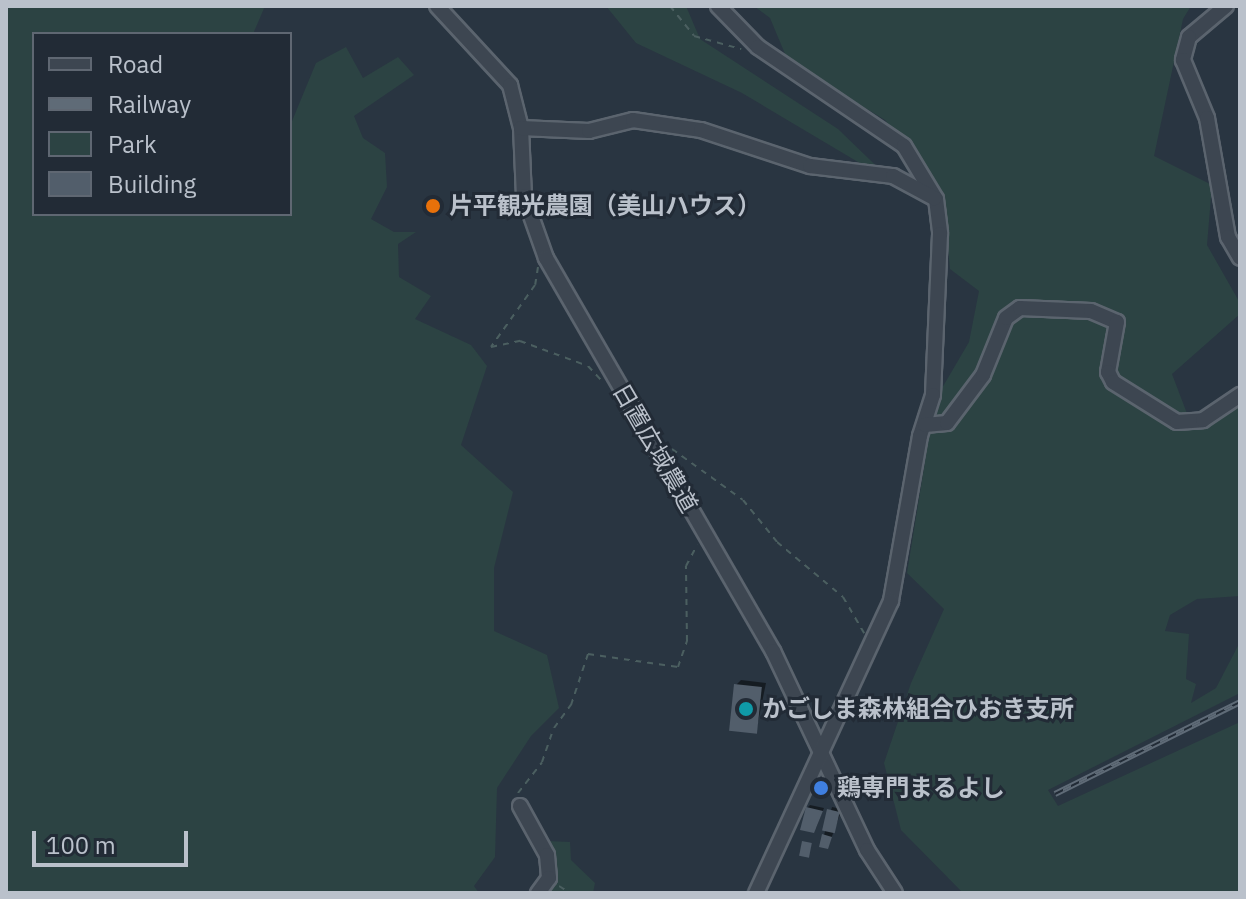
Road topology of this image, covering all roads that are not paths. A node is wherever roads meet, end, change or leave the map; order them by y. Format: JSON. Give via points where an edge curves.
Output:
{"nodes":[{"id":1,"x":437,"y":6,"type":"edge"},
{"id":2,"x":718,"y":6,"type":"edge"},
{"id":3,"x":1226,"y":6,"type":"edge"},
{"id":4,"x":521,"y":128,"type":"junction"},
{"id":5,"x":936,"y":199,"type":"junction"},
{"id":6,"x":1235,"y":239,"type":"edge"},
{"id":7,"x":1240,"y":258,"type":"edge"},
{"id":8,"x":1240,"y":395,"type":"edge"},
{"id":9,"x":925,"y":425,"type":"junction"},
{"id":10,"x":823,"y":753,"type":"junction"},
{"id":11,"x":520,"y":806,"type":"road end"},
{"id":12,"x":538,"y":893,"type":"edge"},
{"id":13,"x":756,"y":893,"type":"edge"},
{"id":14,"x":895,"y":893,"type":"edge"}],
"edges":[{"from":1,"to":4,"type":"street","name":"日置広域農道","via":[[510,85]]},
{"from":2,"to":5,"type":"street","via":[[758,47],[904,146]]},
{"from":3,"to":6,"type":"street","via":[[1189,37],[1183,53],[1207,118]]},
{"from":4,"to":5,"type":"street","via":[[589,131],[633,120],[701,130],[810,166],[893,176]]},
{"from":4,"to":10,"type":"street","name":"日置広域農道","via":[[524,196],[546,258],[773,651]]},
{"from":5,"to":9,"type":"street","via":[[937,326],[933,395]]},
{"from":6,"to":7,"type":"street"},
{"from":8,"to":9,"type":"street","via":[[1203,420],[1177,422],[1113,382],[1108,372],[1117,322],[1091,311],[1020,308],[1006,318],[983,375],[947,423]]},
{"from":9,"to":10,"type":"street","via":[[897,578],[872,648]]},
{"from":10,"to":13,"type":"street"},
{"from":10,"to":14,"type":"street","name":"日置広域農道","via":[[867,850]]},
{"from":11,"to":12,"type":"street","via":[[547,855],[549,878]]}]}
